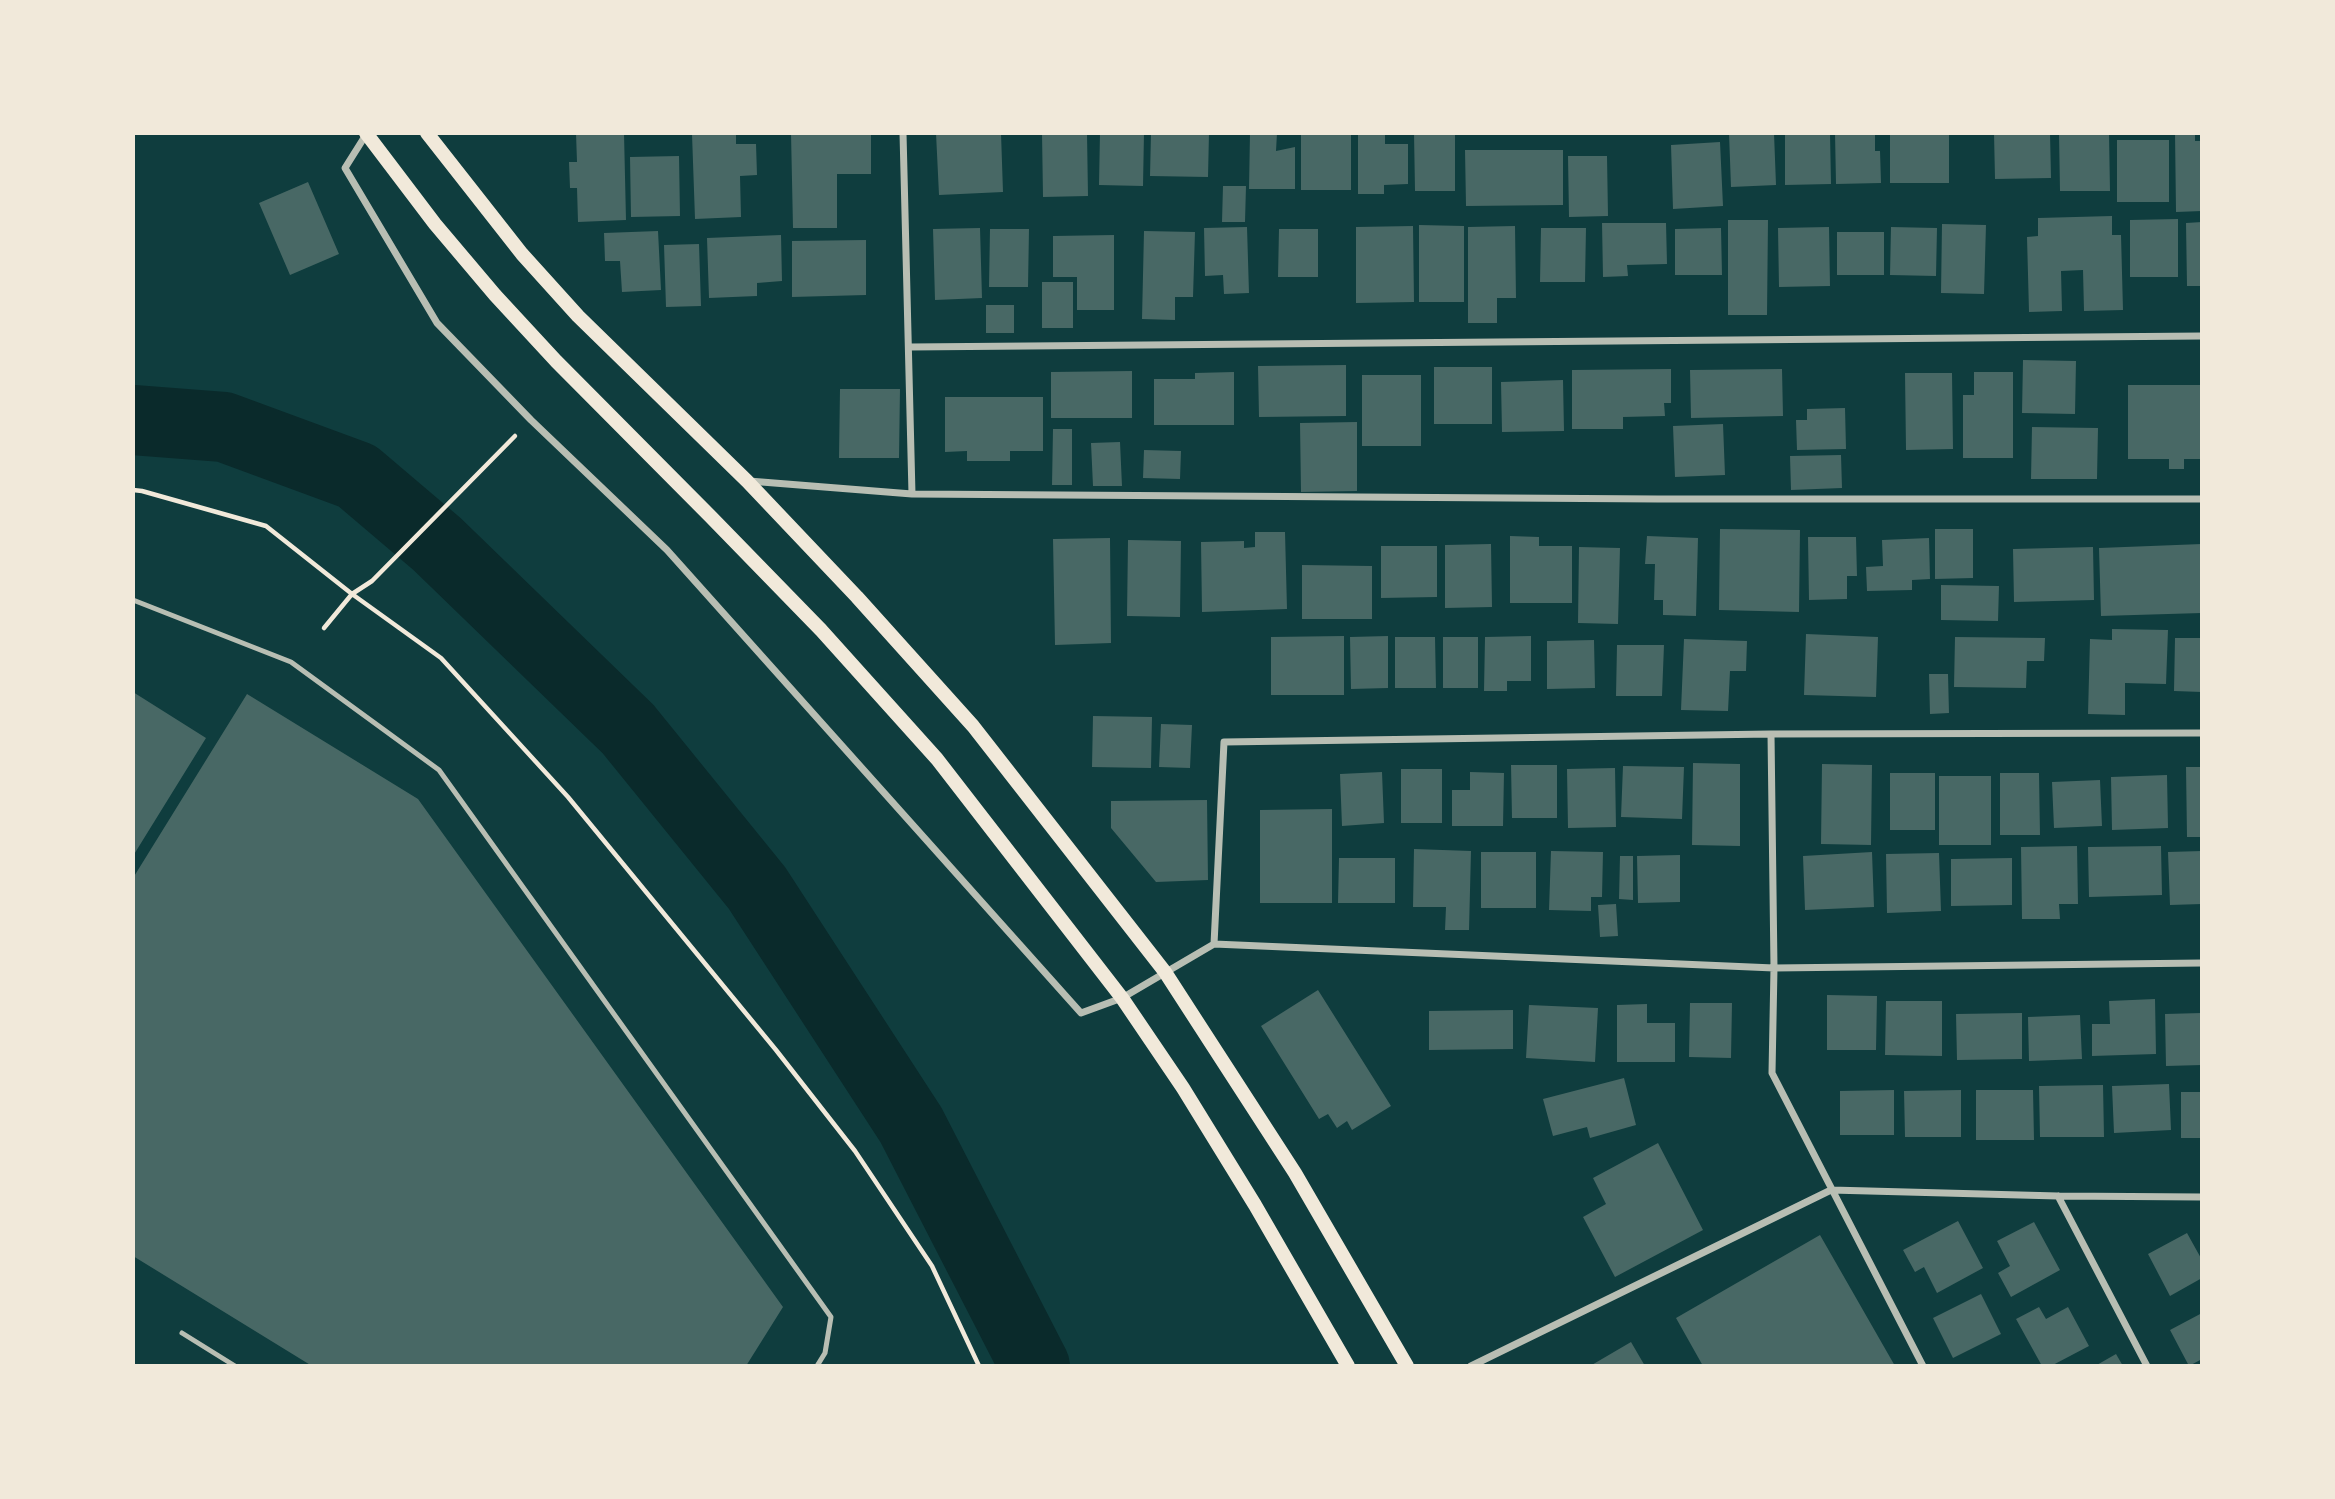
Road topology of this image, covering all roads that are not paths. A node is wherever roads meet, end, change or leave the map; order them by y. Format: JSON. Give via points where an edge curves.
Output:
{"nodes":[{"id":1,"x":367,"y":133,"type":"edge"},
{"id":2,"x":427,"y":133,"type":"edge"},
{"id":3,"x":903,"y":133,"type":"edge"},
{"id":4,"x":2202,"y":336,"type":"edge"},
{"id":5,"x":910,"y":347,"type":"junction"},
{"id":6,"x":747,"y":481,"type":"junction"},
{"id":7,"x":912,"y":494,"type":"junction"},
{"id":8,"x":2202,"y":499,"type":"edge"},
{"id":9,"x":133,"y":600,"type":"edge"},
{"id":10,"x":2202,"y":733,"type":"edge"},
{"id":11,"x":1772,"y":734,"type":"junction"},
{"id":12,"x":1214,"y":944,"type":"junction"},
{"id":13,"x":2202,"y":963,"type":"edge"},
{"id":14,"x":1774,"y":968,"type":"junction"},
{"id":15,"x":1165,"y":972,"type":"junction"},
{"id":16,"x":1122,"y":998,"type":"junction"},
{"id":17,"x":1831,"y":1190,"type":"junction"},
{"id":18,"x":2058,"y":1196,"type":"junction"},
{"id":19,"x":2202,"y":1197,"type":"edge"},
{"id":20,"x":182,"y":1333,"type":"dead end"},
{"id":21,"x":235,"y":1366,"type":"edge"},
{"id":22,"x":817,"y":1366,"type":"edge"},
{"id":23,"x":1348,"y":1366,"type":"edge"},
{"id":24,"x":1407,"y":1366,"type":"edge"},
{"id":25,"x":1471,"y":1366,"type":"edge"},
{"id":26,"x":1923,"y":1366,"type":"edge"},
{"id":27,"x":2147,"y":1366,"type":"edge"}],
"edges":[{"from":1,"to":16,"type":"main road","via":[[435,224],[504,304],[821,630],[937,759]]},
{"from":1,"to":16,"type":"street","via":[[345,168],[437,324],[667,550],[1081,1013]]},
{"from":2,"to":6,"type":"main road","via":[[578,316]]},
{"from":3,"to":5,"type":"street"},
{"from":4,"to":5,"type":"street"},
{"from":5,"to":7,"type":"street"},
{"from":6,"to":7,"type":"street"},
{"from":6,"to":15,"type":"main road","via":[[973,726]]},
{"from":7,"to":8,"type":"street"},
{"from":9,"to":22,"type":"lane","via":[[291,662],[439,770],[831,1317],[825,1353]]},
{"from":10,"to":11,"type":"street"},
{"from":11,"to":12,"type":"street","via":[[1224,742]]},
{"from":11,"to":14,"type":"street"},
{"from":12,"to":14,"type":"street"},
{"from":12,"to":15,"type":"street"},
{"from":13,"to":14,"type":"street"},
{"from":14,"to":17,"type":"street","via":[[1772,1073]]},
{"from":15,"to":16,"type":"street"},
{"from":15,"to":24,"type":"main road","via":[[1295,1173]]},
{"from":16,"to":23,"type":"main road","via":[[1183,1087]]},
{"from":17,"to":18,"type":"street"},
{"from":17,"to":25,"type":"street"},
{"from":17,"to":26,"type":"street"},
{"from":18,"to":19,"type":"street"},
{"from":18,"to":27,"type":"street"},
{"from":20,"to":21,"type":"lane"}]}
